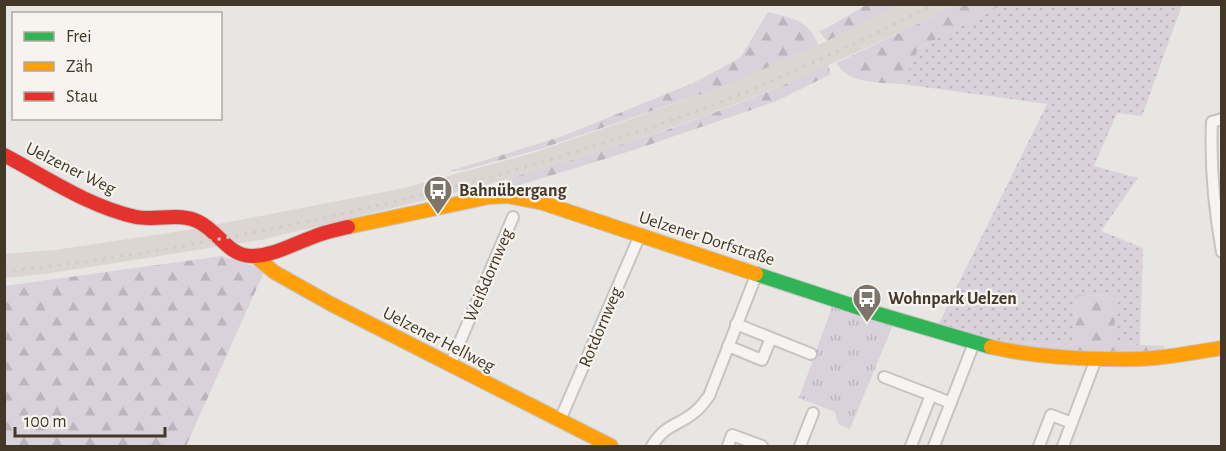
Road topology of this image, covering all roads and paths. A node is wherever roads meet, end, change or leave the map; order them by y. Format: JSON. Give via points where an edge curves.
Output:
{"nodes":[{"id":1,"x":1221,"y":119,"type":"edge"},
{"id":2,"x":4,"y":155,"type":"edge"},
{"id":3,"x":513,"y":217,"type":"dead end"},
{"id":4,"x":640,"y":235,"type":"junction"},
{"id":5,"x":1221,"y":252,"type":"edge"},
{"id":6,"x":255,"y":256,"type":"junction"},
{"id":7,"x":757,"y":273,"type":"junction"},
{"id":8,"x":736,"y":324,"type":"junction"},
{"id":9,"x":771,"y":338,"type":"junction"},
{"id":10,"x":974,"y":343,"type":"junction"},
{"id":11,"x":728,"y":346,"type":"junction"},
{"id":12,"x":1221,"y":348,"type":"edge"},
{"id":13,"x":811,"y":354,"type":"dead end"},
{"id":14,"x":1096,"y":359,"type":"junction"},
{"id":15,"x":450,"y":365,"type":"junction"},
{"id":16,"x":884,"y":377,"type":"dead end"},
{"id":17,"x":931,"y":395,"type":"junction"},
{"id":18,"x":951,"y":403,"type":"junction"},
{"id":19,"x":813,"y":413,"type":"dead end"},
{"id":20,"x":560,"y":420,"type":"junction"},
{"id":21,"x":1071,"y":423,"type":"junction"},
{"id":22,"x":611,"y":447,"type":"edge"},
{"id":23,"x":652,"y":447,"type":"edge"},
{"id":24,"x":728,"y":447,"type":"edge"},
{"id":25,"x":762,"y":447,"type":"edge"},
{"id":26,"x":800,"y":447,"type":"edge"},
{"id":27,"x":911,"y":447,"type":"edge"},
{"id":28,"x":934,"y":447,"type":"edge"},
{"id":29,"x":1039,"y":447,"type":"edge"},
{"id":30,"x":1063,"y":447,"type":"edge"}],
"edges":[{"from":1,"to":5,"type":"street","via":[[1212,122],[1211,164]]},
{"from":2,"to":6,"type":"street","name":"Uelzener Weg","via":[[78,195],[118,211],[147,218],[194,220],[236,252]]},
{"from":3,"to":15,"type":"street","name":"Weißdornweg"},
{"from":4,"to":6,"type":"street","name":"Uelzener Dorfstraße","via":[[536,201],[496,197],[325,233]]},
{"from":4,"to":7,"type":"street","name":"Uelzener Dorfstraße"},
{"from":4,"to":20,"type":"street","name":"Rotdornweg"},
{"from":6,"to":15,"type":"street","name":"Uelzener Hellweg","via":[[284,278]]},
{"from":7,"to":8,"type":"street"},
{"from":7,"to":10,"type":"street","name":"Uelzener Dorfstraße"},
{"from":8,"to":9,"type":"street"},
{"from":8,"to":11,"type":"street"},
{"from":9,"to":11,"type":"street","via":[[762,360]]},
{"from":9,"to":13,"type":"street"},
{"from":10,"to":14,"type":"street","name":"Uelzener Dorfstraße","via":[[1028,356]]},
{"from":10,"to":18,"type":"street"},
{"from":11,"to":23,"type":"street","via":[[709,396],[696,411],[671,425]]},
{"from":12,"to":14,"type":"street","name":"Uelzener Dorfstraße","via":[[1161,357]]},
{"from":14,"to":21,"type":"street"},
{"from":15,"to":20,"type":"street","name":"Uelzener Hellweg"},
{"from":16,"to":17,"type":"street"},
{"from":17,"to":18,"type":"street"},
{"from":17,"to":27,"type":"street"},
{"from":18,"to":28,"type":"street"},
{"from":19,"to":26,"type":"street"},
{"from":20,"to":22,"type":"street","name":"Uelzener Hellweg"},
{"from":21,"to":29,"type":"street","via":[[1051,415]]},
{"from":21,"to":30,"type":"street"},
{"from":24,"to":25,"type":"street","via":[[732,435]]}]}
